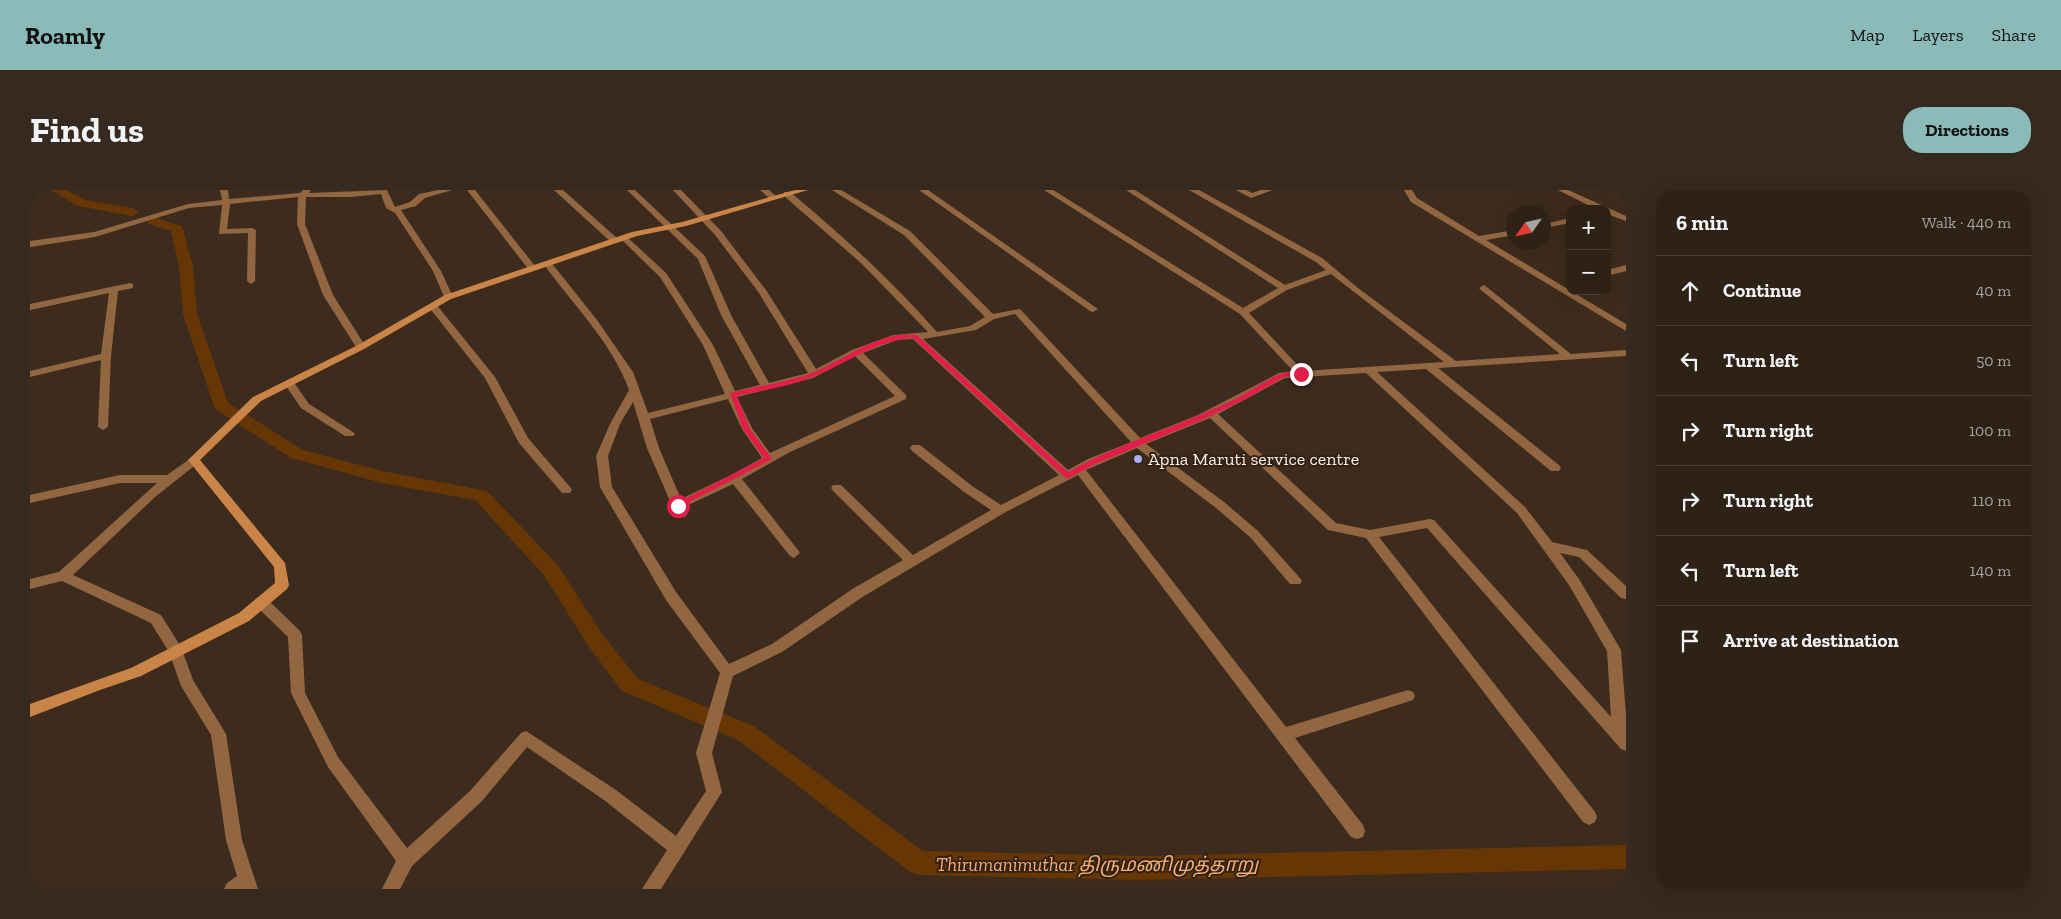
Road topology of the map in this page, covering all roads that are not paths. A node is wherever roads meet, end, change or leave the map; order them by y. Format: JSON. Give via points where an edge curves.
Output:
{"nodes":[{"id":1,"x":224,"y":190,"type":"edge"},
{"id":2,"x":383,"y":190,"type":"edge"},
{"id":3,"x":448,"y":190,"type":"edge"},
{"id":4,"x":471,"y":190,"type":"edge"},
{"id":5,"x":558,"y":190,"type":"edge"},
{"id":6,"x":632,"y":190,"type":"edge"},
{"id":7,"x":677,"y":190,"type":"edge"},
{"id":8,"x":764,"y":190,"type":"edge"},
{"id":9,"x":804,"y":190,"type":"edge"},
{"id":10,"x":836,"y":190,"type":"edge"},
{"id":11,"x":923,"y":190,"type":"edge"},
{"id":12,"x":1048,"y":190,"type":"edge"},
{"id":13,"x":1130,"y":190,"type":"edge"},
{"id":14,"x":1193,"y":190,"type":"edge"},
{"id":15,"x":1240,"y":190,"type":"edge"},
{"id":16,"x":1269,"y":190,"type":"edge"},
{"id":17,"x":1408,"y":190,"type":"edge"},
{"id":18,"x":1562,"y":190,"type":"edge"},
{"id":19,"x":304,"y":193,"type":"edge"},
{"id":20,"x":787,"y":194,"type":"junction"},
{"id":21,"x":773,"y":197,"type":"junction"},
{"id":22,"x":226,"y":202,"type":"junction"},
{"id":23,"x":1594,"y":205,"type":"edge"},
{"id":24,"x":393,"y":210,"type":"junction"},
{"id":25,"x":1611,"y":213,"type":"edge"},
{"id":26,"x":704,"y":218,"type":"junction"},
{"id":27,"x":1626,"y":219,"type":"edge"},
{"id":28,"x":1566,"y":221,"type":"edge"},
{"id":29,"x":1551,"y":224,"type":"edge"},
{"id":30,"x":671,"y":226,"type":"junction"},
{"id":31,"x":1506,"y":233,"type":"edge"},
{"id":32,"x":625,"y":238,"type":"junction"},
{"id":33,"x":1481,"y":238,"type":"junction"},
{"id":34,"x":615,"y":241,"type":"junction"},
{"id":35,"x":30,"y":244,"type":"edge"},
{"id":36,"x":547,"y":263,"type":"junction"},
{"id":37,"x":532,"y":268,"type":"junction"},
{"id":38,"x":1626,"y":268,"type":"edge"},
{"id":39,"x":1332,"y":271,"type":"junction"},
{"id":40,"x":1611,"y":272,"type":"edge"},
{"id":41,"x":251,"y":281,"type":"dead end"},
{"id":42,"x":1566,"y":284,"type":"edge"},
{"id":43,"x":130,"y":286,"type":"dead end"},
{"id":44,"x":1558,"y":286,"type":"junction"},
{"id":45,"x":1284,"y":288,"type":"junction"},
{"id":46,"x":1484,"y":288,"type":"dead end"},
{"id":47,"x":114,"y":290,"type":"junction"},
{"id":48,"x":448,"y":297,"type":"junction"},
{"id":49,"x":433,"y":306,"type":"junction"},
{"id":50,"x":30,"y":307,"type":"edge"},
{"id":51,"x":1093,"y":309,"type":"dead end"},
{"id":52,"x":1243,"y":312,"type":"junction"},
{"id":53,"x":991,"y":317,"type":"junction"},
{"id":54,"x":1626,"y":328,"type":"edge"},
{"id":55,"x":935,"y":335,"type":"junction"},
{"id":56,"x":915,"y":336,"type":"junction"},
{"id":57,"x":361,"y":347,"type":"junction"},
{"id":58,"x":856,"y":352,"type":"junction"},
{"id":59,"x":1626,"y":353,"type":"edge"},
{"id":60,"x":106,"y":356,"type":"junction"},
{"id":61,"x":1569,"y":357,"type":"junction"},
{"id":62,"x":1455,"y":365,"type":"junction"},
{"id":63,"x":1428,"y":366,"type":"junction"},
{"id":64,"x":1369,"y":370,"type":"junction"},
{"id":65,"x":30,"y":374,"type":"edge"},
{"id":66,"x":814,"y":374,"type":"junction"},
{"id":67,"x":1301,"y":374,"type":"junction"},
{"id":68,"x":289,"y":383,"type":"junction"},
{"id":69,"x":766,"y":387,"type":"junction"},
{"id":70,"x":634,"y":391,"type":"junction"},
{"id":71,"x":733,"y":395,"type":"junction"},
{"id":72,"x":1211,"y":413,"type":"junction"},
{"id":73,"x":644,"y":417,"type":"junction"},
{"id":74,"x":102,"y":427,"type":"dead end"},
{"id":75,"x":349,"y":434,"type":"dead end"},
{"id":76,"x":1138,"y":444,"type":"junction"},
{"id":77,"x":916,"y":448,"type":"dead end"},
{"id":78,"x":769,"y":459,"type":"junction"},
{"id":79,"x":194,"y":460,"type":"junction"},
{"id":80,"x":1555,"y":468,"type":"dead end"},
{"id":81,"x":1073,"y":473,"type":"junction"},
{"id":82,"x":736,"y":478,"type":"junction"},
{"id":83,"x":170,"y":479,"type":"junction"},
{"id":84,"x":837,"y":488,"type":"dead end"},
{"id":85,"x":566,"y":490,"type":"dead end"},
{"id":86,"x":30,"y":499,"type":"edge"},
{"id":87,"x":1000,"y":510,"type":"junction"},
{"id":88,"x":1370,"y":534,"type":"junction"},
{"id":89,"x":1547,"y":546,"type":"junction"},
{"id":90,"x":794,"y":553,"type":"dead end"},
{"id":91,"x":912,"y":561,"type":"junction"},
{"id":92,"x":63,"y":576,"type":"junction"},
{"id":93,"x":1295,"y":581,"type":"dead end"},
{"id":94,"x":30,"y":584,"type":"edge"},
{"id":95,"x":1626,"y":594,"type":"edge"},
{"id":96,"x":262,"y":602,"type":"junction"},
{"id":97,"x":176,"y":652,"type":"junction"},
{"id":98,"x":727,"y":672,"type":"junction"},
{"id":99,"x":1408,"y":696,"type":"dead end"},
{"id":100,"x":30,"y":712,"type":"edge"},
{"id":101,"x":1283,"y":735,"type":"junction"},
{"id":102,"x":1623,"y":740,"type":"edge"},
{"id":103,"x":1590,"y":817,"type":"dead end"},
{"id":104,"x":1357,"y":831,"type":"dead end"},
{"id":105,"x":678,"y":848,"type":"junction"},
{"id":106,"x":406,"y":860,"type":"junction"},
{"id":107,"x":242,"y":886,"type":"edge"},
{"id":108,"x":391,"y":889,"type":"edge"},
{"id":109,"x":651,"y":889,"type":"edge"}],
"edges":[{"from":1,"to":22,"type":"street"},
{"from":2,"to":19,"type":"street","via":[[351,195]]},
{"from":2,"to":24,"type":"street"},
{"from":3,"to":24,"type":"street","via":[[422,196],[414,204]]},
{"from":4,"to":37,"type":"street"},
{"from":5,"to":34,"type":"street"},
{"from":6,"to":30,"type":"street"},
{"from":7,"to":26,"type":"street"},
{"from":8,"to":21,"type":"street"},
{"from":9,"to":20,"type":"street"},
{"from":10,"to":53,"type":"street","via":[[907,233]]},
{"from":11,"to":51,"type":"street"},
{"from":12,"to":52,"type":"street"},
{"from":13,"to":45,"type":"street"},
{"from":14,"to":39,"type":"street","via":[[1319,260]]},
{"from":15,"to":16,"type":"street","via":[[1251,196]]},
{"from":17,"to":33,"type":"street","via":[[1414,200]]},
{"from":18,"to":23,"type":"street"},
{"from":19,"to":22,"type":"street"},
{"from":19,"to":57,"type":"street","via":[[301,224],[328,295]]},
{"from":20,"to":21,"type":"street"},
{"from":20,"to":55,"type":"street","via":[[835,233],[914,310]]},
{"from":21,"to":26,"type":"street"},
{"from":22,"to":35,"type":"street","via":[[188,206],[95,234]]},
{"from":22,"to":41,"type":"street","via":[[222,232],[252,230]]},
{"from":24,"to":48,"type":"street","via":[[398,211],[437,271]]},
{"from":25,"to":27,"type":"street"},
{"from":26,"to":30,"type":"street"},
{"from":26,"to":66,"type":"street","via":[[763,292]]},
{"from":28,"to":29,"type":"street"},
{"from":30,"to":32,"type":"street"},
{"from":30,"to":69,"type":"street","via":[[702,258],[726,315]]},
{"from":31,"to":33,"type":"street"},
{"from":32,"to":34,"type":"street"},
{"from":32,"to":71,"type":"street","via":[[663,275],[708,345]]},
{"from":33,"to":44,"type":"street"},
{"from":34,"to":36,"type":"street"},
{"from":36,"to":37,"type":"street"},
{"from":36,"to":70,"type":"street","via":[[594,322],[628,372]]},
{"from":37,"to":48,"type":"street"},
{"from":38,"to":40,"type":"street"},
{"from":39,"to":45,"type":"street"},
{"from":39,"to":62,"type":"street"},
{"from":42,"to":44,"type":"street"},
{"from":43,"to":47,"type":"street"},
{"from":44,"to":54,"type":"street"},
{"from":45,"to":52,"type":"street"},
{"from":46,"to":61,"type":"street"},
{"from":47,"to":50,"type":"street"},
{"from":47,"to":60,"type":"street"},
{"from":48,"to":49,"type":"street"},
{"from":49,"to":57,"type":"street"},
{"from":49,"to":85,"type":"street","via":[[490,377],[523,440]]},
{"from":52,"to":67,"type":"street"},
{"from":53,"to":55,"type":"street","via":[[973,328]]},
{"from":53,"to":76,"type":"street","via":[[1017,311]]},
{"from":55,"to":56,"type":"street"},
{"from":56,"to":58,"type":"street","via":[[896,337]]},
{"from":56,"to":81,"type":"street"},
{"from":57,"to":68,"type":"street"},
{"from":58,"to":66,"type":"street"},
{"from":58,"to":78,"type":"street","via":[[902,398]]},
{"from":59,"to":61,"type":"street"},
{"from":60,"to":65,"type":"street"},
{"from":60,"to":74,"type":"street"},
{"from":61,"to":62,"type":"street"},
{"from":62,"to":63,"type":"street"},
{"from":63,"to":64,"type":"street"},
{"from":63,"to":80,"type":"street"},
{"from":64,"to":67,"type":"street"},
{"from":64,"to":89,"type":"street","via":[[1521,510]]},
{"from":66,"to":69,"type":"street"},
{"from":67,"to":72,"type":"street","via":[[1283,375]]},
{"from":68,"to":75,"type":"street","via":[[305,406]]},
{"from":68,"to":79,"type":"street","via":[[257,399]]},
{"from":69,"to":71,"type":"street"},
{"from":70,"to":73,"type":"street"},
{"from":70,"to":98,"type":"street","via":[[602,456],[606,487],[671,596]]},
{"from":71,"to":73,"type":"street"},
{"from":71,"to":78,"type":"street","via":[[747,429]]},
{"from":72,"to":76,"type":"street"},
{"from":72,"to":88,"type":"street","via":[[1332,528]]},
{"from":73,"to":82,"type":"street","via":[[679,510]]},
{"from":76,"to":81,"type":"street"},
{"from":76,"to":93,"type":"street","via":[[1254,534]]},
{"from":77,"to":87,"type":"street"},
{"from":78,"to":82,"type":"street"},
{"from":79,"to":83,"type":"street"},
{"from":79,"to":96,"type":"street","via":[[280,566],[282,585]]},
{"from":81,"to":87,"type":"street"},
{"from":81,"to":101,"type":"street"},
{"from":82,"to":90,"type":"street"},
{"from":83,"to":86,"type":"street","via":[[120,479]]},
{"from":83,"to":92,"type":"street"},
{"from":84,"to":91,"type":"street"},
{"from":87,"to":91,"type":"street"},
{"from":88,"to":102,"type":"street","via":[[1430,523]]},
{"from":88,"to":103,"type":"street"},
{"from":89,"to":95,"type":"street","via":[[1583,553]]},
{"from":89,"to":102,"type":"street","via":[[1574,582],[1614,650]]},
{"from":91,"to":98,"type":"street","via":[[859,592],[777,648]]},
{"from":92,"to":94,"type":"street"},
{"from":92,"to":97,"type":"street","via":[[156,619]]},
{"from":96,"to":97,"type":"street","via":[[244,617]]},
{"from":96,"to":106,"type":"street","via":[[295,635],[298,693],[333,762]]},
{"from":97,"to":100,"type":"street","via":[[136,672],[96,684]]},
{"from":97,"to":107,"type":"street","via":[[186,682],[218,734]]},
{"from":98,"to":105,"type":"street","via":[[704,753],[714,792]]},
{"from":99,"to":101,"type":"street"},
{"from":101,"to":104,"type":"street"},
{"from":105,"to":106,"type":"street","via":[[610,795],[526,738],[476,796]]},
{"from":105,"to":109,"type":"street"},
{"from":106,"to":108,"type":"street"}]}
